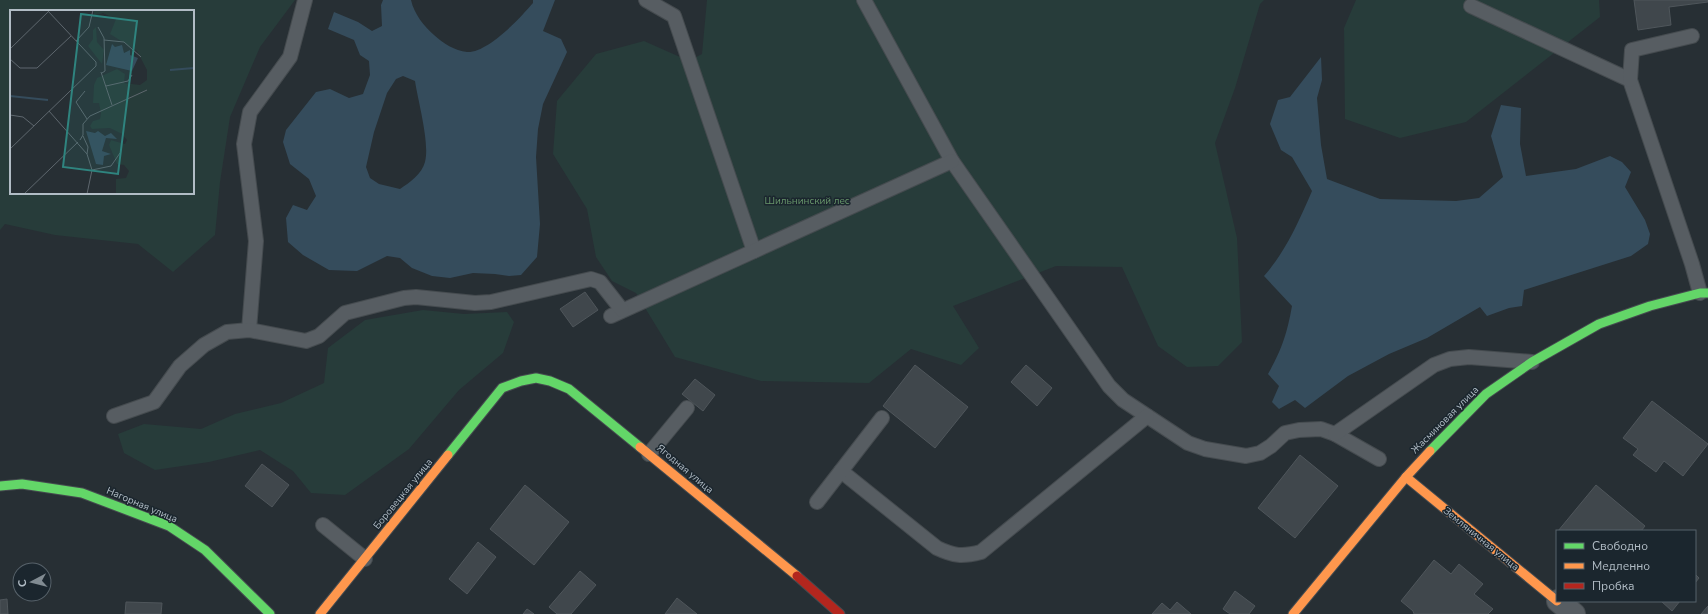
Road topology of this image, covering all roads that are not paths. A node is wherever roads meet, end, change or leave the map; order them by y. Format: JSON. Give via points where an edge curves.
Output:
{"nodes":[{"id":1,"x":305,"y":0,"type":"edge"},
{"id":2,"x":646,"y":0,"type":"edge"},
{"id":3,"x":864,"y":0,"type":"edge"},
{"id":4,"x":1471,"y":6,"type":"dead end"},
{"id":5,"x":1692,"y":36,"type":"dead end"},
{"id":6,"x":1630,"y":80,"type":"junction"},
{"id":7,"x":952,"y":161,"type":"junction"},
{"id":8,"x":754,"y":251,"type":"junction"},
{"id":9,"x":1704,"y":293,"type":"edge"},
{"id":10,"x":249,"y":330,"type":"junction"},
{"id":11,"x":1532,"y":362,"type":"junction"},
{"id":12,"x":502,"y":388,"type":"joint"},
{"id":13,"x":687,"y":408,"type":"dead end"},
{"id":14,"x":114,"y":416,"type":"dead end"},
{"id":15,"x":1147,"y":416,"type":"junction"},
{"id":16,"x":882,"y":418,"type":"dead end"},
{"id":17,"x":1335,"y":434,"type":"junction"},
{"id":18,"x":650,"y":454,"type":"junction"},
{"id":19,"x":1379,"y":459,"type":"dead end"},
{"id":20,"x":841,"y":471,"type":"junction"},
{"id":21,"x":1406,"y":477,"type":"junction"},
{"id":22,"x":0,"y":486,"type":"edge"},
{"id":23,"x":817,"y":502,"type":"dead end"},
{"id":24,"x":323,"y":525,"type":"dead end"},
{"id":25,"x":365,"y":559,"type":"junction"},
{"id":26,"x":1556,"y":600,"type":"edge"},
{"id":27,"x":1558,"y":602,"type":"edge"},
{"id":28,"x":270,"y":614,"type":"edge"},
{"id":29,"x":320,"y":614,"type":"edge"},
{"id":30,"x":840,"y":614,"type":"edge"},
{"id":31,"x":1293,"y":614,"type":"edge"},
{"id":32,"x":1574,"y":614,"type":"edge"}],
"edges":[{"from":1,"to":10,"type":"lane","via":[[290,57],[250,112],[244,144],[256,241]]},
{"from":2,"to":8,"type":"lane","via":[[674,16]]},
{"from":3,"to":7,"type":"lane"},
{"from":4,"to":6,"type":"lane"},
{"from":5,"to":6,"type":"lane","via":[[1632,50]]},
{"from":6,"to":9,"type":"lane"},
{"from":7,"to":8,"type":"lane"},
{"from":7,"to":15,"type":"lane","via":[[1108,386]]},
{"from":8,"to":10,"type":"lane","via":[[617,313],[600,282],[592,279],[491,302],[404,298],[345,313],[319,336],[306,341]]},
{"from":9,"to":11,"type":"street","name":"Жасминовая улица","via":[[1650,306],[1599,324]]},
{"from":10,"to":14,"type":"lane","via":[[227,332],[204,345],[180,366],[154,402]]},
{"from":11,"to":17,"type":"lane","via":[[1469,357],[1450,359],[1434,365]]},
{"from":11,"to":21,"type":"street","name":"Жасминовая улица","via":[[1486,394]]},
{"from":12,"to":18,"type":"street","name":"Ягодная улица","via":[[524,379],[548,379],[569,389]]},
{"from":12,"to":25,"type":"street","name":"Боровецкая улица"},
{"from":13,"to":18,"type":"lane"},
{"from":15,"to":17,"type":"lane","via":[[1188,443],[1205,449],[1246,456],[1260,453],[1285,433],[1321,429]]},
{"from":15,"to":20,"type":"lane","via":[[981,552],[967,556],[951,555],[937,548]]},
{"from":16,"to":20,"type":"lane"},
{"from":17,"to":19,"type":"lane"},
{"from":18,"to":30,"type":"street","name":"Ягодная улица"},
{"from":20,"to":23,"type":"lane"},
{"from":21,"to":26,"type":"street","name":"Земляничная улица"},
{"from":21,"to":31,"type":"street","name":"Жасминовая улица"},
{"from":22,"to":28,"type":"street","name":"Нагорная улица","via":[[22,484],[82,493],[169,526],[205,550]]},
{"from":24,"to":25,"type":"lane"},
{"from":25,"to":29,"type":"street","name":"Боровецкая улица"},
{"from":27,"to":32,"type":"street","name":"Земляничная улица"}]}
